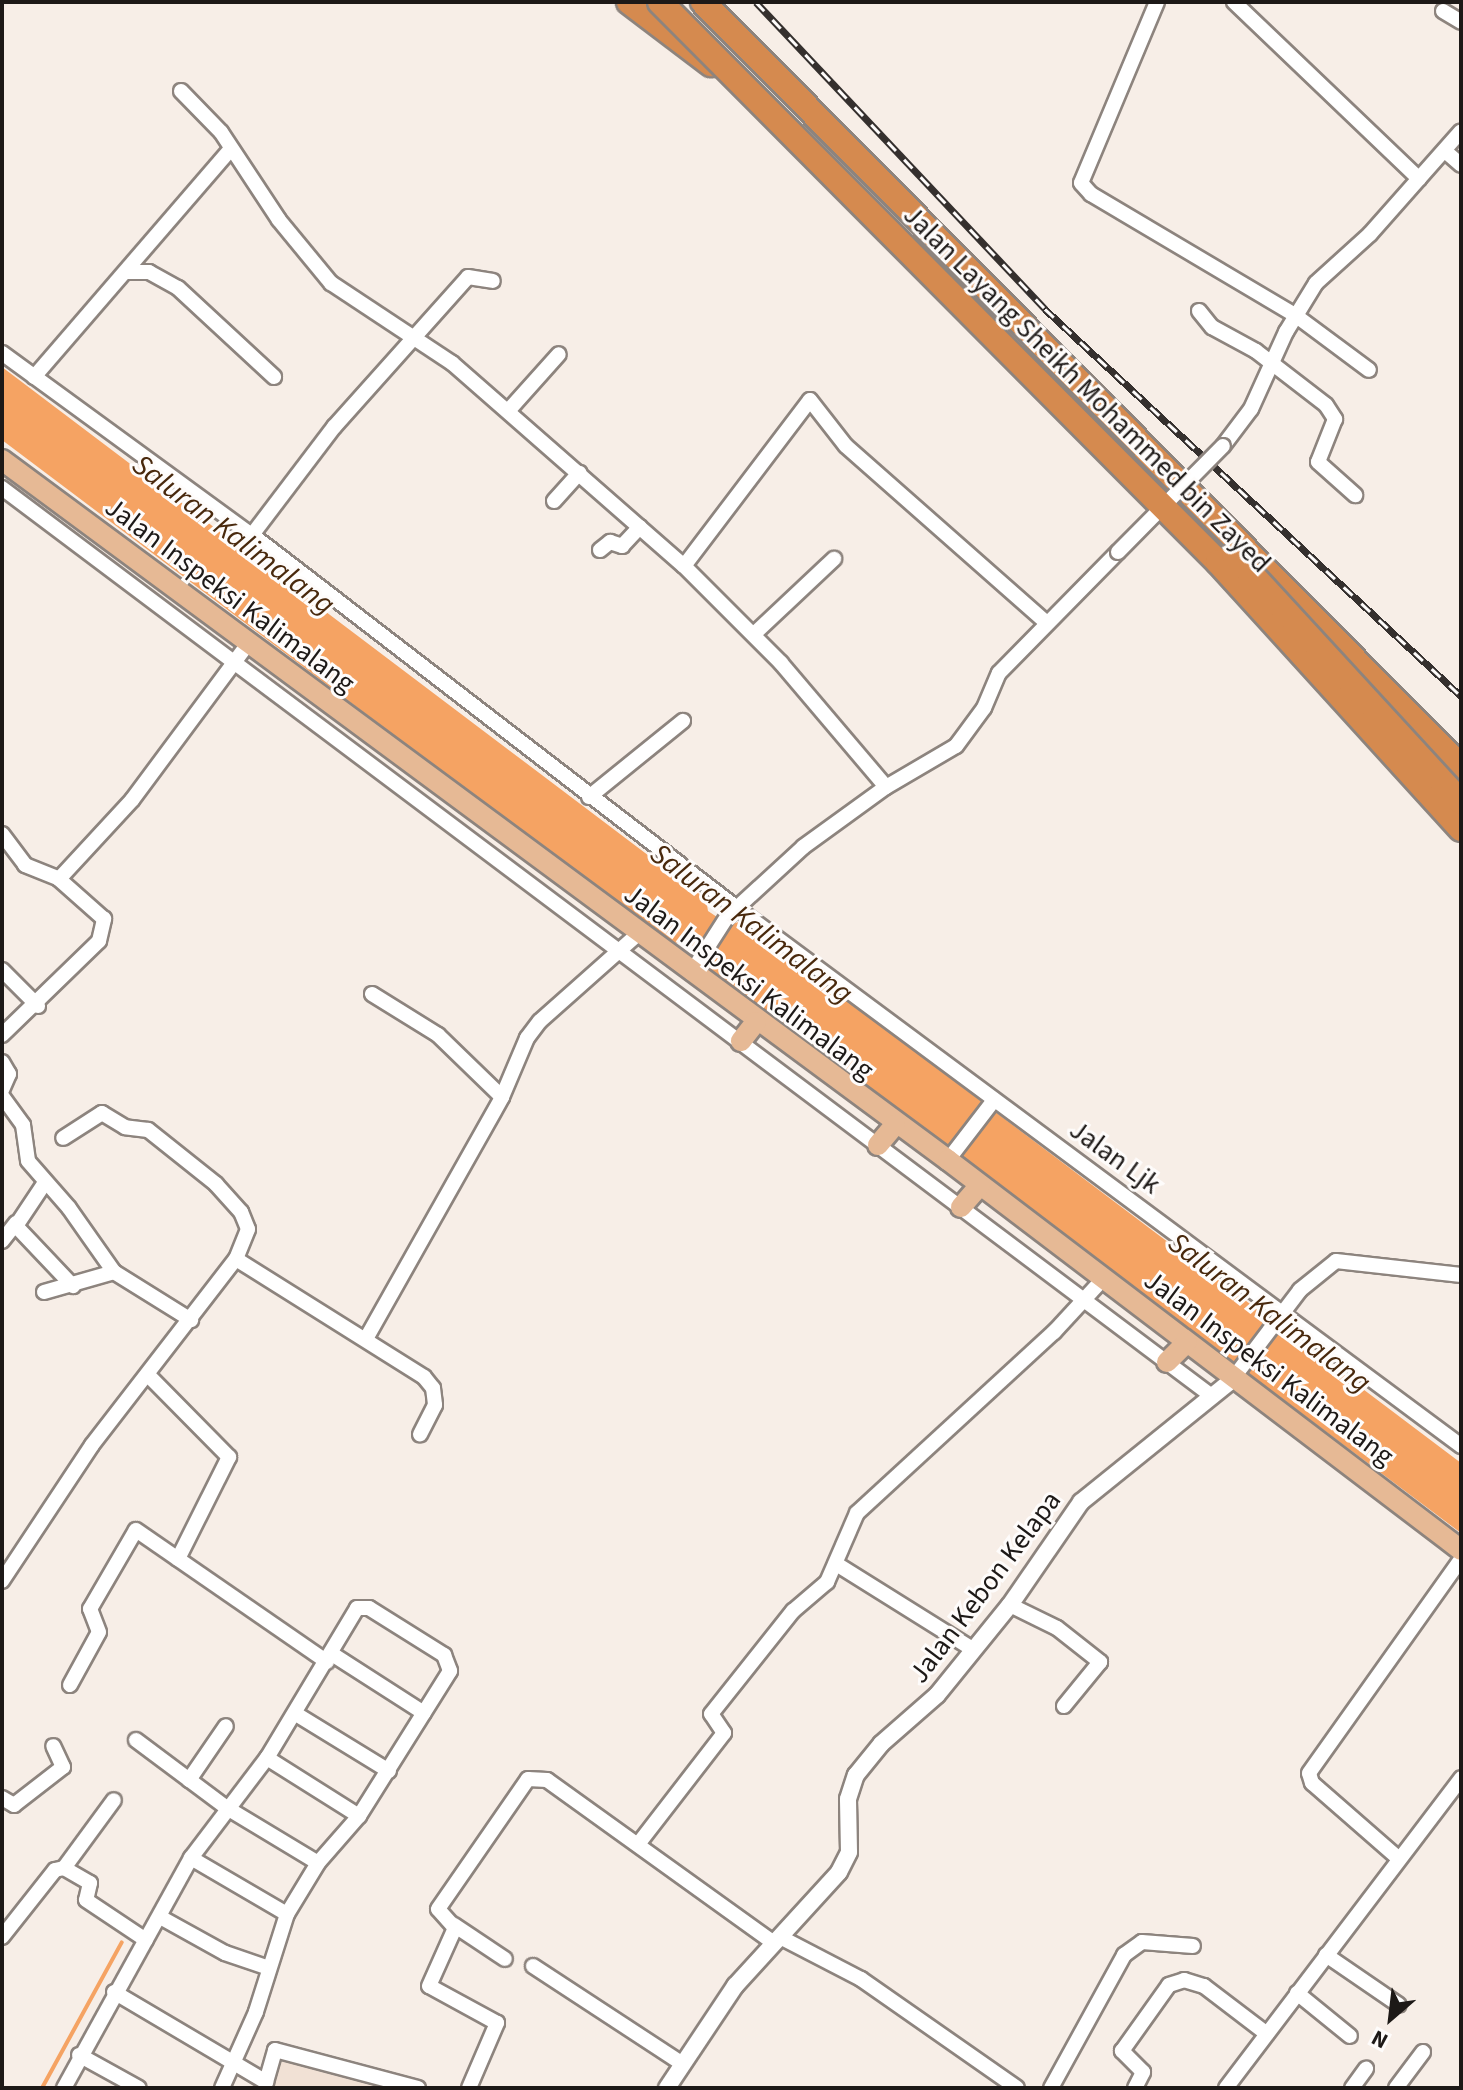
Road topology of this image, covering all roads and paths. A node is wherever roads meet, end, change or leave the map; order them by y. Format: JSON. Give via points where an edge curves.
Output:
{"nodes":[{"id":1,"x":629,"y":2,"type":"edge"},
{"id":2,"x":659,"y":2,"type":"edge"},
{"id":3,"x":681,"y":2,"type":"edge"},
{"id":4,"x":703,"y":2,"type":"edge"},
{"id":5,"x":1157,"y":2,"type":"edge"},
{"id":6,"x":1234,"y":2,"type":"edge"},
{"id":7,"x":1443,"y":11,"type":"dead end"},
{"id":8,"x":1461,"y":22,"type":"edge"},
{"id":9,"x":181,"y":91,"type":"dead end"},
{"id":10,"x":748,"y":92,"type":"junction"},
{"id":11,"x":1461,"y":131,"type":"edge"},
{"id":12,"x":230,"y":150,"type":"junction"},
{"id":13,"x":1445,"y":151,"type":"junction"},
{"id":14,"x":1461,"y":165,"type":"edge"},
{"id":15,"x":1419,"y":179,"type":"junction"},
{"id":16,"x":127,"y":272,"type":"junction"},
{"id":17,"x":493,"y":281,"type":"dead end"},
{"id":18,"x":1199,"y":311,"type":"dead end"},
{"id":19,"x":1295,"y":315,"type":"junction"},
{"id":20,"x":412,"y":337,"type":"junction"},
{"id":21,"x":2,"y":353,"type":"edge"},
{"id":22,"x":559,"y":354,"type":"dead end"},
{"id":23,"x":1272,"y":366,"type":"junction"},
{"id":24,"x":1369,"y":370,"type":"dead end"},
{"id":25,"x":34,"y":377,"type":"junction"},
{"id":26,"x":274,"y":377,"type":"dead end"},
{"id":27,"x":508,"y":411,"type":"junction"},
{"id":28,"x":2,"y":460,"type":"edge"},
{"id":29,"x":579,"y":473,"type":"junction"},
{"id":30,"x":2,"y":488,"type":"edge"},
{"id":31,"x":1355,"y":495,"type":"dead end"},
{"id":32,"x":554,"y":501,"type":"dead end"},
{"id":33,"x":640,"y":527,"type":"junction"},
{"id":34,"x":252,"y":535,"type":"junction"},
{"id":35,"x":600,"y":550,"type":"dead end"},
{"id":36,"x":834,"y":559,"type":"dead end"},
{"id":37,"x":684,"y":566,"type":"junction"},
{"id":38,"x":1047,"y":623,"type":"junction"},
{"id":39,"x":754,"y":634,"type":"junction"},
{"id":40,"x":248,"y":644,"type":"junction"},
{"id":41,"x":235,"y":661,"type":"junction"},
{"id":42,"x":683,"y":721,"type":"dead end"},
{"id":43,"x":1461,"y":767,"type":"edge"},
{"id":44,"x":886,"y":787,"type":"junction"},
{"id":45,"x":589,"y":797,"type":"junction"},
{"id":46,"x":1461,"y":803,"type":"edge"},
{"id":47,"x":1461,"y":829,"type":"edge"},
{"id":48,"x":2,"y":834,"type":"edge"},
{"id":49,"x":59,"y":879,"type":"junction"},
{"id":50,"x":733,"y":913,"type":"junction"},
{"id":51,"x":638,"y":934,"type":"junction"},
{"id":52,"x":619,"y":950,"type":"junction"},
{"id":53,"x":2,"y":970,"type":"edge"},
{"id":54,"x":691,"y":973,"type":"junction"},
{"id":55,"x":372,"y":994,"type":"dead end"},
{"id":56,"x":38,"y":1006,"type":"junction"},
{"id":57,"x":756,"y":1022,"type":"junction"},
{"id":58,"x":2,"y":1035,"type":"edge"},
{"id":59,"x":741,"y":1041,"type":"junction"},
{"id":60,"x":2,"y":1062,"type":"edge"},
{"id":61,"x":2,"y":1090,"type":"edge"},
{"id":62,"x":2,"y":1096,"type":"edge"},
{"id":63,"x":502,"y":1097,"type":"junction"},
{"id":64,"x":992,"y":1103,"type":"junction"},
{"id":65,"x":895,"y":1125,"type":"junction"},
{"id":66,"x":63,"y":1138,"type":"dead end"},
{"id":67,"x":878,"y":1145,"type":"junction"},
{"id":68,"x":950,"y":1158,"type":"junction"},
{"id":69,"x":44,"y":1184,"type":"junction"},
{"id":70,"x":979,"y":1186,"type":"junction"},
{"id":71,"x":961,"y":1207,"type":"junction"},
{"id":72,"x":16,"y":1223,"type":"junction"},
{"id":73,"x":2,"y":1240,"type":"edge"},
{"id":74,"x":236,"y":1259,"type":"junction"},
{"id":75,"x":114,"y":1272,"type":"junction"},
{"id":76,"x":1461,"y":1275,"type":"edge"},
{"id":77,"x":1104,"y":1278,"type":"junction"},
{"id":78,"x":73,"y":1286,"type":"junction"},
{"id":79,"x":44,"y":1292,"type":"dead end"},
{"id":80,"x":1084,"y":1300,"type":"junction"},
{"id":81,"x":1278,"y":1316,"type":"junction"},
{"id":82,"x":191,"y":1320,"type":"junction"},
{"id":83,"x":367,"y":1337,"type":"junction"},
{"id":84,"x":1187,"y":1342,"type":"junction"},
{"id":85,"x":1167,"y":1362,"type":"junction"},
{"id":86,"x":1236,"y":1375,"type":"junction"},
{"id":87,"x":149,"y":1376,"type":"junction"},
{"id":88,"x":1212,"y":1396,"type":"junction"},
{"id":89,"x":420,"y":1434,"type":"dead end"},
{"id":90,"x":1461,"y":1446,"type":"edge"},
{"id":91,"x":1461,"y":1550,"type":"edge"},
{"id":92,"x":178,"y":1559,"type":"junction"},
{"id":93,"x":1461,"y":1559,"type":"edge"},
{"id":94,"x":838,"y":1565,"type":"junction"},
{"id":95,"x":4,"y":1572,"type":"edge"},
{"id":96,"x":1010,"y":1605,"type":"junction"},
{"id":97,"x":971,"y":1648,"type":"junction"},
{"id":98,"x":329,"y":1658,"type":"junction"},
{"id":99,"x":70,"y":1685,"type":"dead end"},
{"id":100,"x":1064,"y":1706,"type":"dead end"},
{"id":101,"x":424,"y":1713,"type":"junction"},
{"id":102,"x":296,"y":1714,"type":"junction"},
{"id":103,"x":226,"y":1726,"type":"dead end"},
{"id":104,"x":136,"y":1740,"type":"dead end"},
{"id":105,"x":53,"y":1746,"type":"dead end"},
{"id":106,"x":267,"y":1758,"type":"junction"},
{"id":107,"x":389,"y":1771,"type":"junction"},
{"id":108,"x":1461,"y":1778,"type":"edge"},
{"id":109,"x":189,"y":1780,"type":"junction"},
{"id":110,"x":2,"y":1798,"type":"edge"},
{"id":111,"x":114,"y":1800,"type":"dead end"},
{"id":112,"x":227,"y":1808,"type":"junction"},
{"id":113,"x":359,"y":1816,"type":"junction"},
{"id":114,"x":639,"y":1843,"type":"junction"},
{"id":115,"x":191,"y":1858,"type":"junction"},
{"id":116,"x":1398,"y":1858,"type":"junction"},
{"id":117,"x":318,"y":1863,"type":"junction"},
{"id":118,"x":64,"y":1868,"type":"junction"},
{"id":119,"x":287,"y":1914,"type":"junction"},
{"id":120,"x":160,"y":1917,"type":"junction"},
{"id":121,"x":454,"y":1925,"type":"junction"},
{"id":122,"x":2,"y":1935,"type":"edge"},
{"id":123,"x":146,"y":1940,"type":"junction"},
{"id":124,"x":777,"y":1940,"type":"junction"},
{"id":125,"x":1193,"y":1946,"type":"dead end"},
{"id":126,"x":1326,"y":1955,"type":"junction"},
{"id":127,"x":505,"y":1959,"type":"dead end"},
{"id":128,"x":533,"y":1966,"type":"dead end"},
{"id":129,"x":269,"y":1968,"type":"junction"},
{"id":130,"x":114,"y":1992,"type":"junction"},
{"id":131,"x":1297,"y":1993,"type":"junction"},
{"id":132,"x":1399,"y":2005,"type":"dead end"},
{"id":133,"x":1267,"y":2034,"type":"junction"},
{"id":134,"x":1350,"y":2036,"type":"dead end"},
{"id":135,"x":1423,"y":2052,"type":"dead end"},
{"id":136,"x":79,"y":2055,"type":"junction"},
{"id":137,"x":237,"y":2061,"type":"junction"},
{"id":138,"x":683,"y":2064,"type":"junction"},
{"id":139,"x":1366,"y":2069,"type":"dead end"},
{"id":140,"x":64,"y":2088,"type":"edge"},
{"id":141,"x":139,"y":2088,"type":"edge"},
{"id":142,"x":222,"y":2088,"type":"edge"},
{"id":143,"x":418,"y":2088,"type":"edge"},
{"id":144,"x":469,"y":2088,"type":"edge"},
{"id":145,"x":667,"y":2088,"type":"edge"},
{"id":146,"x":1017,"y":2088,"type":"edge"},
{"id":147,"x":1051,"y":2088,"type":"edge"},
{"id":148,"x":1135,"y":2088,"type":"edge"},
{"id":149,"x":1226,"y":2088,"type":"edge"},
{"id":150,"x":1352,"y":2088,"type":"edge"},
{"id":151,"x":1396,"y":2088,"type":"edge"}],
"edges":[{"from":1,"to":10,"type":"highway"},
{"from":2,"to":10,"type":"highway"},
{"from":2,"to":47,"type":"highway","name":"Jalan Layang Sheikh Mohammed bin Zayed","bridge":true,"via":[[1218,562]]},
{"from":3,"to":46,"type":"highway","name":"Jalan Layang Sheikh Mohammed bin Zayed","bridge":true,"via":[[1262,583]]},
{"from":4,"to":43,"type":"highway"},
{"from":5,"to":19,"type":"street","via":[[1081,183],[1091,194]]},
{"from":6,"to":15,"type":"street"},
{"from":7,"to":8,"type":"street"},
{"from":9,"to":12,"type":"street","via":[[221,132]]},
{"from":10,"to":46,"type":"highway"},
{"from":11,"to":13,"type":"street"},
{"from":12,"to":16,"type":"street"},
{"from":12,"to":20,"type":"street","via":[[331,283]]},
{"from":13,"to":14,"type":"street"},
{"from":13,"to":15,"type":"street"},
{"from":15,"to":19,"type":"street","via":[[1316,283]]},
{"from":16,"to":25,"type":"street"},
{"from":16,"to":26,"type":"street","via":[[149,272],[178,288]]},
{"from":17,"to":20,"type":"street","via":[[468,277]]},
{"from":18,"to":23,"type":"street","via":[[1212,327]]},
{"from":19,"to":23,"type":"street"},
{"from":19,"to":24,"type":"street"},
{"from":20,"to":27,"type":"street"},
{"from":20,"to":34,"type":"street"},
{"from":21,"to":25,"type":"street","name":"Jalan Ljk"},
{"from":22,"to":27,"type":"street"},
{"from":23,"to":31,"type":"street","via":[[1326,405],[1335,419],[1318,462]]},
{"from":23,"to":38,"type":"street","bridge":true,"via":[[1241,427]]},
{"from":25,"to":34,"type":"street","name":"Jalan Ljk"},
{"from":27,"to":29,"type":"street"},
{"from":28,"to":40,"type":"main road","name":"Jalan Inspeksi Kalimalang"},
{"from":29,"to":32,"type":"street"},
{"from":29,"to":33,"type":"street"},
{"from":30,"to":41,"type":"street","name":"Jalan Inspeksi Kalimalang"},
{"from":33,"to":35,"type":"street","via":[[621,546],[610,542]]},
{"from":33,"to":37,"type":"street"},
{"from":34,"to":45,"type":"street","name":"Jalan Ljk"},
{"from":36,"to":39,"type":"street"},
{"from":37,"to":38,"type":"street","via":[[810,400],[846,446]]},
{"from":37,"to":39,"type":"street"},
{"from":38,"to":44,"type":"street","via":[[999,673],[984,708],[956,746]]},
{"from":39,"to":44,"type":"street"},
{"from":40,"to":41,"type":"street"},
{"from":40,"to":51,"type":"main road","name":"Jalan Inspeksi Kalimalang"},
{"from":41,"to":49,"type":"street","via":[[132,800]]},
{"from":41,"to":52,"type":"street","name":"Jalan Inspeksi Kalimalang"},
{"from":42,"to":45,"type":"street"},
{"from":44,"to":50,"type":"street","via":[[803,847]]},
{"from":45,"to":50,"type":"street","name":"Jalan Ljk"},
{"from":48,"to":49,"type":"street","via":[[25,865]]},
{"from":49,"to":56,"type":"street","via":[[105,923],[90,954]]},
{"from":50,"to":54,"type":"street"},
{"from":50,"to":64,"type":"street","name":"Jalan Ljk"},
{"from":51,"to":52,"type":"street"},
{"from":51,"to":54,"type":"main road","name":"Jalan Inspeksi Kalimalang"},
{"from":52,"to":59,"type":"street","name":"Jalan Inspeksi Kalimalang"},
{"from":52,"to":63,"type":"street","via":[[540,1021]]},
{"from":53,"to":56,"type":"street"},
{"from":54,"to":57,"type":"main road","name":"Jalan Inspeksi Kalimalang"},
{"from":55,"to":63,"type":"street","via":[[438,1035]]},
{"from":56,"to":58,"type":"street"},
{"from":57,"to":59,"type":"main road"},
{"from":57,"to":65,"type":"main road","name":"Jalan Inspeksi Kalimalang"},
{"from":59,"to":67,"type":"street","name":"Jalan Inspeksi Kalimalang"},
{"from":60,"to":61,"type":"street","via":[[9,1074]]},
{"from":62,"to":69,"type":"street","via":[[23,1125],[28,1161]]},
{"from":63,"to":83,"type":"street"},
{"from":64,"to":68,"type":"street"},
{"from":64,"to":81,"type":"street","name":"Jalan Ljk"},
{"from":65,"to":67,"type":"main road"},
{"from":65,"to":68,"type":"main road","name":"Jalan Inspeksi Kalimalang"},
{"from":66,"to":74,"type":"street","via":[[102,1113],[125,1127],[158,1135],[241,1212],[248,1229]]},
{"from":67,"to":71,"type":"street","name":"Jalan Inspeksi Kalimalang"},
{"from":68,"to":70,"type":"main road","name":"Jalan Inspeksi Kalimalang"},
{"from":69,"to":72,"type":"street"},
{"from":69,"to":75,"type":"street","via":[[69,1208]]},
{"from":70,"to":71,"type":"main road"},
{"from":70,"to":77,"type":"main road","name":"Jalan Inspeksi Kalimalang"},
{"from":71,"to":80,"type":"street","name":"Jalan Inspeksi Kalimalang"},
{"from":72,"to":73,"type":"street"},
{"from":72,"to":78,"type":"street","via":[[20,1234]]},
{"from":74,"to":82,"type":"street"},
{"from":74,"to":83,"type":"street"},
{"from":75,"to":78,"type":"street"},
{"from":75,"to":82,"type":"street"},
{"from":76,"to":81,"type":"street","via":[[1336,1261]]},
{"from":77,"to":80,"type":"street"},
{"from":77,"to":84,"type":"main road","name":"Jalan Inspeksi Kalimalang"},
{"from":78,"to":79,"type":"street"},
{"from":80,"to":85,"type":"street","name":"Jalan Inspeksi Kalimalang"},
{"from":80,"to":94,"type":"street","via":[[857,1513]]},
{"from":81,"to":86,"type":"street"},
{"from":81,"to":90,"type":"street","name":"Jalan Ljk"},
{"from":82,"to":87,"type":"street"},
{"from":83,"to":89,"type":"street","via":[[433,1388],[435,1405]]},
{"from":84,"to":85,"type":"main road"},
{"from":84,"to":86,"type":"main road","name":"Jalan Inspeksi Kalimalang"},
{"from":85,"to":88,"type":"street","name":"Jalan Inspeksi Kalimalang"},
{"from":86,"to":88,"type":"street","name":"Jalan Kebon Kelapa"},
{"from":86,"to":91,"type":"main road","name":"Jalan Inspeksi Kalimalang"},
{"from":87,"to":92,"type":"street","via":[[229,1457]]},
{"from":87,"to":95,"type":"street","via":[[92,1445]]},
{"from":88,"to":96,"type":"street","name":"Jalan Kebon Kelapa","via":[[1081,1502]]},
{"from":92,"to":98,"type":"street"},
{"from":92,"to":99,"type":"street","via":[[133,1533],[90,1609],[99,1632]]},
{"from":93,"to":116,"type":"street","via":[[1309,1773],[1312,1783]]},
{"from":94,"to":97,"type":"street"},
{"from":94,"to":114,"type":"street","via":[[827,1582],[793,1611],[711,1714],[724,1733]]},
{"from":96,"to":97,"type":"street","name":"Jalan Kebon Kelapa"},
{"from":96,"to":100,"type":"street","via":[[1057,1628],[1100,1662]]},
{"from":97,"to":124,"type":"street","name":"Jalan Kebon Kelapa","via":[[926,1708],[881,1744],[856,1775],[848,1799],[849,1852],[839,1872]]},
{"from":98,"to":101,"type":"street"},
{"from":98,"to":101,"type":"street","via":[[360,1607],[444,1655],[450,1671]]},
{"from":98,"to":102,"type":"street"},
{"from":101,"to":107,"type":"street"},
{"from":102,"to":106,"type":"street"},
{"from":102,"to":107,"type":"street"},
{"from":103,"to":109,"type":"street"},
{"from":104,"to":109,"type":"street"},
{"from":105,"to":110,"type":"street","via":[[63,1767],[14,1805]]},
{"from":106,"to":112,"type":"street"},
{"from":106,"to":113,"type":"street"},
{"from":107,"to":113,"type":"street"},
{"from":108,"to":116,"type":"street"},
{"from":109,"to":112,"type":"street"},
{"from":111,"to":118,"type":"street"},
{"from":112,"to":115,"type":"street"},
{"from":112,"to":117,"type":"street"},
{"from":113,"to":117,"type":"street"},
{"from":114,"to":121,"type":"street","via":[[547,1780],[528,1779],[438,1909]]},
{"from":114,"to":124,"type":"street","via":[[643,1853]]},
{"from":115,"to":119,"type":"street"},
{"from":115,"to":120,"type":"street"},
{"from":116,"to":126,"type":"street"},
{"from":117,"to":119,"type":"street"},
{"from":118,"to":122,"type":"street","via":[[55,1870]]},
{"from":118,"to":123,"type":"street","via":[[90,1883],[86,1900]]},
{"from":119,"to":129,"type":"street"},
{"from":120,"to":123,"type":"street"},
{"from":120,"to":129,"type":"street","via":[[225,1953]]},
{"from":121,"to":127,"type":"street"},
{"from":121,"to":144,"type":"street","via":[[429,1986],[497,2023]]},
{"from":123,"to":130,"type":"street"},
{"from":124,"to":138,"type":"street","name":"Jalan Kebon Kelapa","via":[[735,1986]]},
{"from":124,"to":146,"type":"street","via":[[861,1979]]},
{"from":125,"to":147,"type":"street","via":[[1142,1942],[1124,1955]]},
{"from":126,"to":131,"type":"street"},
{"from":126,"to":132,"type":"street"},
{"from":128,"to":138,"type":"street"},
{"from":129,"to":137,"type":"street"},
{"from":130,"to":136,"type":"street"},
{"from":130,"to":137,"type":"street"},
{"from":131,"to":133,"type":"street"},
{"from":131,"to":134,"type":"street"},
{"from":133,"to":148,"type":"street","via":[[1204,1986],[1184,1980],[1169,1985],[1122,2051],[1143,2072]]},
{"from":133,"to":149,"type":"street"},
{"from":135,"to":151,"type":"street"},
{"from":136,"to":140,"type":"street"},
{"from":136,"to":141,"type":"street"},
{"from":137,"to":142,"type":"street"},
{"from":137,"to":143,"type":"street","via":[[266,2082],[275,2050]]},
{"from":138,"to":145,"type":"street","name":"Jalan Kebon Kelapa"},
{"from":139,"to":150,"type":"street"}]}
